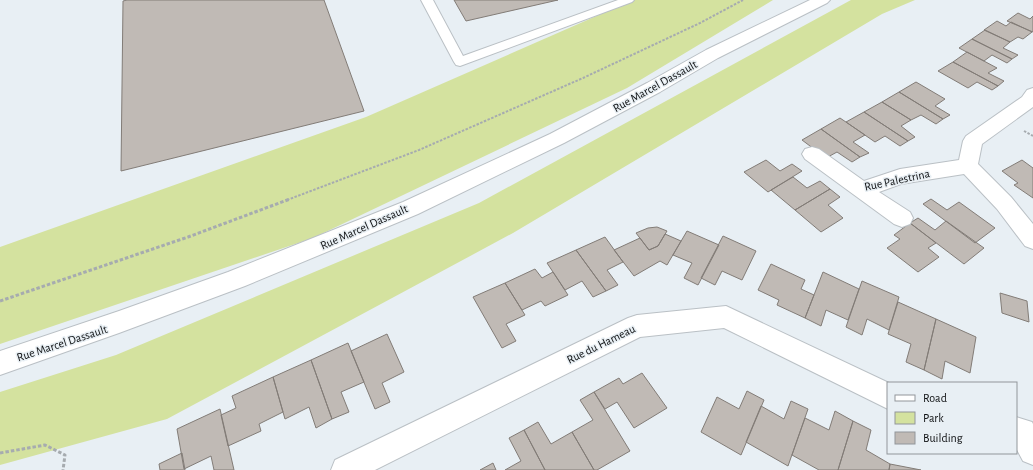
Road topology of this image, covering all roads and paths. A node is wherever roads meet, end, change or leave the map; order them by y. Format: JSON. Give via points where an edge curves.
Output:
{"nodes":[{"id":1,"x":427,"y":0,"type":"edge"},
{"id":2,"x":628,"y":0,"type":"edge"},
{"id":3,"x":743,"y":0,"type":"edge"},
{"id":4,"x":790,"y":0,"type":"edge"},
{"id":5,"x":822,"y":0,"type":"edge"},
{"id":6,"x":712,"y":54,"type":"junction"},
{"id":7,"x":1033,"y":94,"type":"edge"},
{"id":8,"x":812,"y":154,"type":"dead end"},
{"id":9,"x":968,"y":166,"type":"junction"},
{"id":10,"x":861,"y":190,"type":"junction"},
{"id":11,"x":902,"y":218,"type":"dead end"},
{"id":12,"x":1033,"y":240,"type":"edge"},
{"id":13,"x":0,"y":300,"type":"edge"},
{"id":14,"x":0,"y":363,"type":"edge"},
{"id":15,"x":887,"y":396,"type":"edge"},
{"id":16,"x":0,"y":453,"type":"edge"},
{"id":17,"x":62,"y":470,"type":"edge"},
{"id":18,"x":345,"y":470,"type":"edge"}],
"edges":[{"from":1,"to":2,"type":"lane","via":[[460,62]]},
{"from":3,"to":13,"type":"path","via":[[700,24],[597,72],[419,150],[188,237]]},
{"from":4,"to":6,"type":"street","name":"Rue Marcel Dassault"},
{"from":5,"to":6,"type":"street","name":"Rue Marcel Dassault"},
{"from":6,"to":14,"type":"street","name":"Rue Marcel Dassault","via":[[564,135],[468,182],[341,239],[232,283]]},
{"from":7,"to":9,"type":"street","via":[[1029,101],[973,141]]},
{"from":8,"to":10,"type":"street","name":"Rue Palestrina"},
{"from":9,"to":10,"type":"street","name":"Rue Palestrina","via":[[900,177]]},
{"from":9,"to":12,"type":"street","via":[[1004,203]]},
{"from":10,"to":11,"type":"street"},
{"from":15,"to":18,"type":"street","name":"Rue du Hameau","via":[[726,317],[637,326]]},
{"from":16,"to":17,"type":"path","via":[[45,445],[65,455]]}]}
